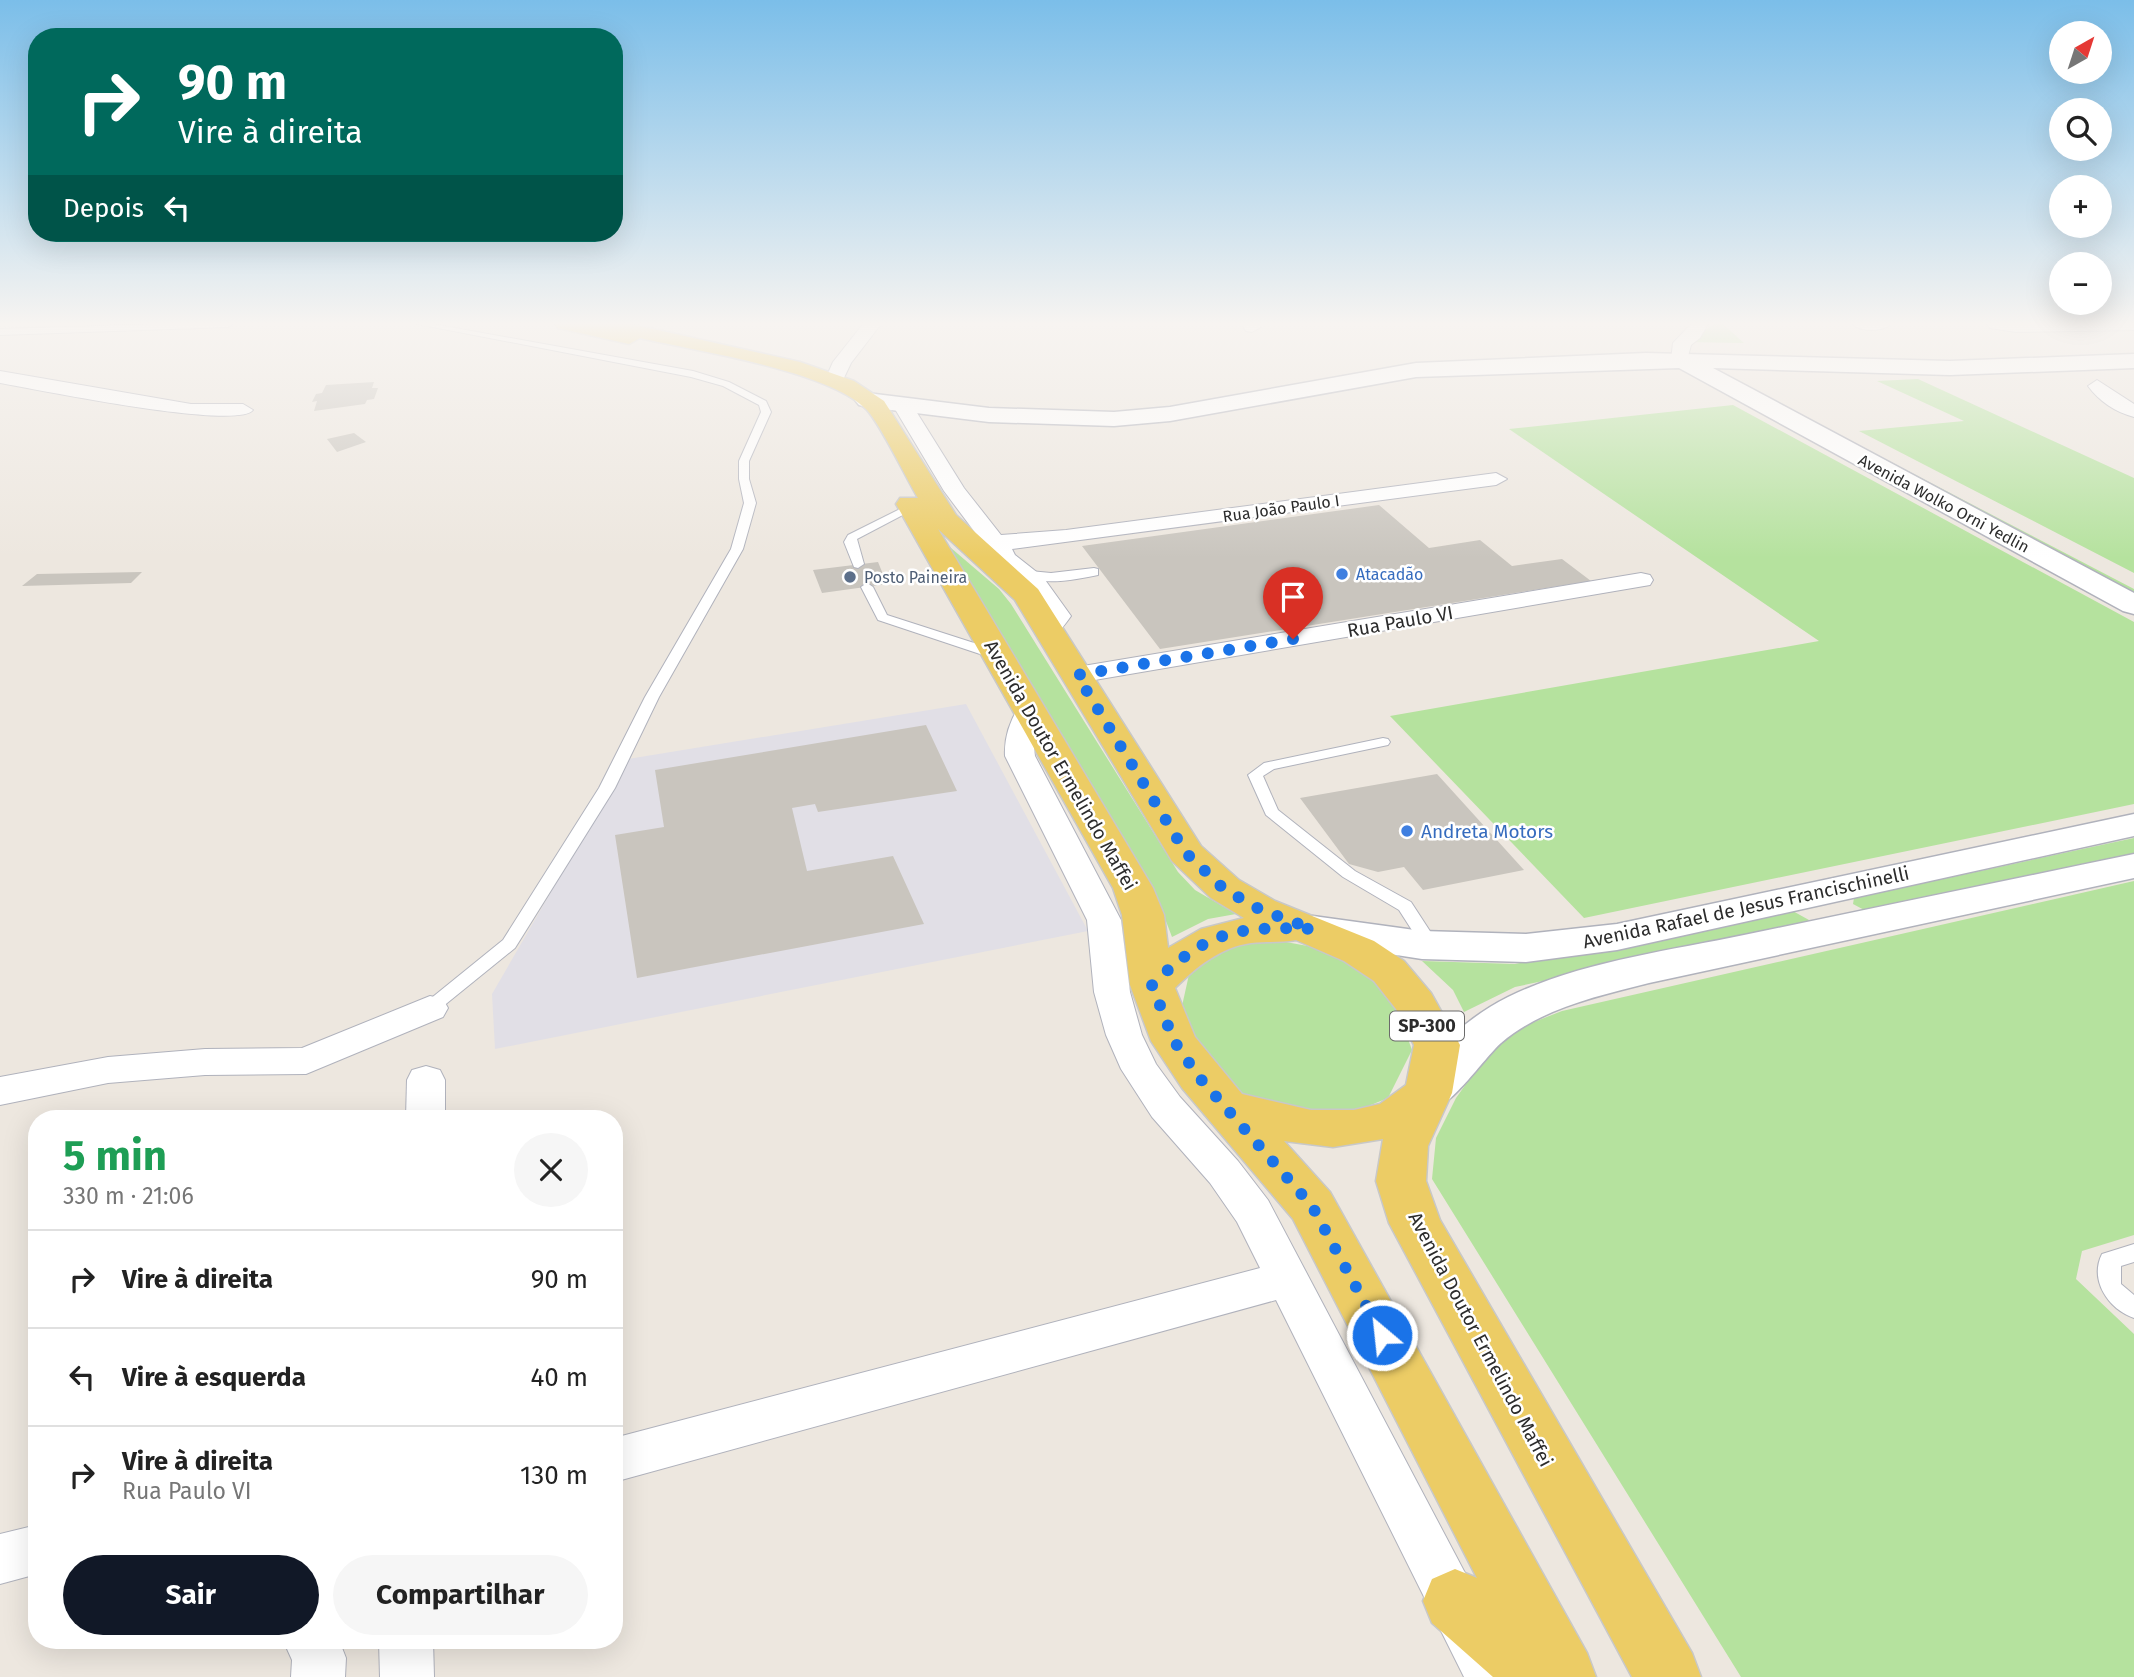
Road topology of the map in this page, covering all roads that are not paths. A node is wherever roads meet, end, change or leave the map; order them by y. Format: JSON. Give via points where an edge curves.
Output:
{"nodes":[{"id":1,"x":146,"y":402,"type":"edge"},
{"id":2,"x":762,"y":402,"type":"edge"},
{"id":3,"x":843,"y":402,"type":"edge"},
{"id":4,"x":874,"y":402,"type":"edge"},
{"id":5,"x":949,"y":402,"type":"edge"},
{"id":6,"x":1236,"y":402,"type":"edge"},
{"id":7,"x":1769,"y":402,"type":"edge"},
{"id":8,"x":1777,"y":402,"type":"edge"},
{"id":9,"x":2116,"y":402,"type":"edge"},
{"id":10,"x":243,"y":410,"type":"dead end"},
{"id":11,"x":2134,"y":411,"type":"edge"},
{"id":12,"x":1496,"y":479,"type":"dead end"},
{"id":13,"x":912,"y":507,"type":"junction"},
{"id":14,"x":1066,"y":537,"type":"junction"},
{"id":15,"x":858,"y":564,"type":"dead end"},
{"id":16,"x":1094,"y":572,"type":"dead end"},
{"id":17,"x":1022,"y":573,"type":"junction"},
{"id":18,"x":1641,"y":580,"type":"dead end"},
{"id":19,"x":2134,"y":584,"type":"edge"},
{"id":20,"x":867,"y":587,"type":"dead end"},
{"id":21,"x":2134,"y":606,"type":"edge"},
{"id":22,"x":998,"y":655,"type":"junction"},
{"id":23,"x":1077,"y":675,"type":"junction"},
{"id":24,"x":1030,"y":711,"type":"junction"},
{"id":25,"x":1383,"y":742,"type":"dead end"},
{"id":26,"x":2134,"y":825,"type":"edge"},
{"id":27,"x":2134,"y":866,"type":"edge"},
{"id":28,"x":1816,"y":894,"type":"junction"},
{"id":29,"x":1850,"y":926,"type":"junction"},
{"id":30,"x":1313,"y":929,"type":"junction"},
{"id":31,"x":1430,"y":946,"type":"junction"},
{"id":32,"x":1152,"y":985,"type":"junction"},
{"id":33,"x":430,"y":1008,"type":"joint"},
{"id":34,"x":426,"y":1080,"type":"dead end"},
{"id":35,"x":0,"y":1091,"type":"edge"},
{"id":36,"x":1428,"y":1093,"type":"junction"},
{"id":37,"x":1226,"y":1107,"type":"junction"},
{"id":38,"x":425,"y":1110,"type":"edge"},
{"id":39,"x":2134,"y":1253,"type":"edge"},
{"id":40,"x":1287,"y":1279,"type":"junction"},
{"id":41,"x":2134,"y":1309,"type":"edge"},
{"id":42,"x":623,"y":1458,"type":"edge"},
{"id":43,"x":28,"y":1551,"type":"edge"},
{"id":44,"x":0,"y":1559,"type":"edge"},
{"id":45,"x":1455,"y":1601,"type":"junction"},
{"id":46,"x":314,"y":1649,"type":"edge"},
{"id":47,"x":406,"y":1649,"type":"edge"},
{"id":48,"x":318,"y":1677,"type":"edge"},
{"id":49,"x":407,"y":1677,"type":"edge"},
{"id":50,"x":1493,"y":1677,"type":"edge"},
{"id":51,"x":1543,"y":1677,"type":"edge"},
{"id":52,"x":1563,"y":1677,"type":"edge"},
{"id":53,"x":1668,"y":1677,"type":"edge"}],
"edges":[{"from":1,"to":10,"type":"street","via":[[191,410]]},
{"from":2,"to":33,"type":"lane","via":[[765,412],[744,461],[750,503],[737,550],[652,697],[607,788],[509,943]]},
{"from":3,"to":13,"type":"main road","name":"Avenida Doutor Ermelindo Maffei","via":[[862,422]]},
{"from":4,"to":17,"type":"main road","name":"Avenida Doutor Ermelindo Maffei","number":"SP-300","via":[[946,520]]},
{"from":5,"to":6,"type":"street","via":[[1040,419],[1125,418]]},
{"from":7,"to":21,"type":"street","name":"Avenida Wolko Orni Yedlin"},
{"from":8,"to":19,"type":"street","name":"Avenida Wolko Orni Yedlin"},
{"from":9,"to":11,"type":"street"},
{"from":12,"to":14,"type":"street","name":"Rua João Paulo I"},
{"from":13,"to":15,"type":"lane","via":[[852,537]]},
{"from":13,"to":22,"type":"main road","name":"Avenida Doutor Ermelindo Maffei"},
{"from":14,"to":17,"type":"street","name":"Rua João Paulo I"},
{"from":14,"to":17,"type":"street","name":"Rua João Paulo I","via":[[1038,548]]},
{"from":16,"to":17,"type":"lane"},
{"from":17,"to":23,"type":"main road","name":"Avenida Doutor Ermelindo Maffei","number":"SP-300"},
{"from":18,"to":23,"type":"street","name":"Rua Paulo VI"},
{"from":20,"to":22,"type":"lane","via":[[882,617]]},
{"from":22,"to":24,"type":"main road","name":"Avenida Doutor Ermelindo Maffei"},
{"from":23,"to":30,"type":"main road","name":"Avenida Doutor Ermelindo Maffei","number":"SP-300","via":[[1186,853],[1224,889],[1261,910]]},
{"from":24,"to":32,"type":"main road","name":"Avenida Doutor Ermelindo Maffei","via":[[1133,888],[1143,915]]},
{"from":24,"to":40,"type":"street","via":[[1019,741],[1020,756],[1104,920],[1112,992],[1124,1035],[1166,1107],[1238,1189]]},
{"from":25,"to":31,"type":"lane","via":[[1269,766],[1255,775],[1271,813],[1349,874],[1405,906]]},
{"from":26,"to":28,"type":"street","name":"Avenida Rafael de Jesus Francischinelli"},
{"from":27,"to":29,"type":"street","name":"Avenida Rafael de Jesus Francischinelli"},
{"from":28,"to":29,"type":"street"},
{"from":28,"to":31,"type":"street","name":"Avenida Rafael de Jesus Francischinelli","via":[[1617,937],[1526,948]]},
{"from":29,"to":36,"type":"street","name":"Avenida Rafael de Jesus Francischinelli","via":[[1570,989],[1521,1009],[1487,1031]]},
{"from":30,"to":31,"type":"street","name":"Avenida Rafael de Jesus Francischinelli"},
{"from":30,"to":32,"type":"main road","via":[[1274,928],[1218,936],[1189,952]]},
{"from":30,"to":36,"type":"main road","name":"Avenida Doutor Ermelindo Maffei","number":"SP-300","via":[[1389,971],[1415,1003],[1437,1045]]},
{"from":32,"to":37,"type":"main road","name":"Avenida Doutor Ermelindo Maffei","via":[[1174,1041]]},
{"from":33,"to":35,"type":"street","via":[[306,1061],[205,1062],[108,1070]]},
{"from":34,"to":38,"type":"street"},
{"from":36,"to":37,"type":"main road","via":[[1399,1116],[1360,1128],[1313,1130]]},
{"from":36,"to":53,"type":"main road","name":"Avenida Doutor Ermelindo Maffei","number":"SP-300","via":[[1404,1146],[1401,1181],[1415,1223]]},
{"from":37,"to":52,"type":"main road","name":"Avenida Doutor Ermelindo Maffei","via":[[1312,1206]]},
{"from":39,"to":41,"type":"lane","via":[[2110,1260],[2110,1287]]},
{"from":40,"to":42,"type":"street"},
{"from":40,"to":45,"type":"street"},
{"from":43,"to":44,"type":"street"},
{"from":45,"to":50,"type":"street"},
{"from":45,"to":51,"type":"main road"},
{"from":46,"to":48,"type":"street"},
{"from":47,"to":49,"type":"street"}]}
